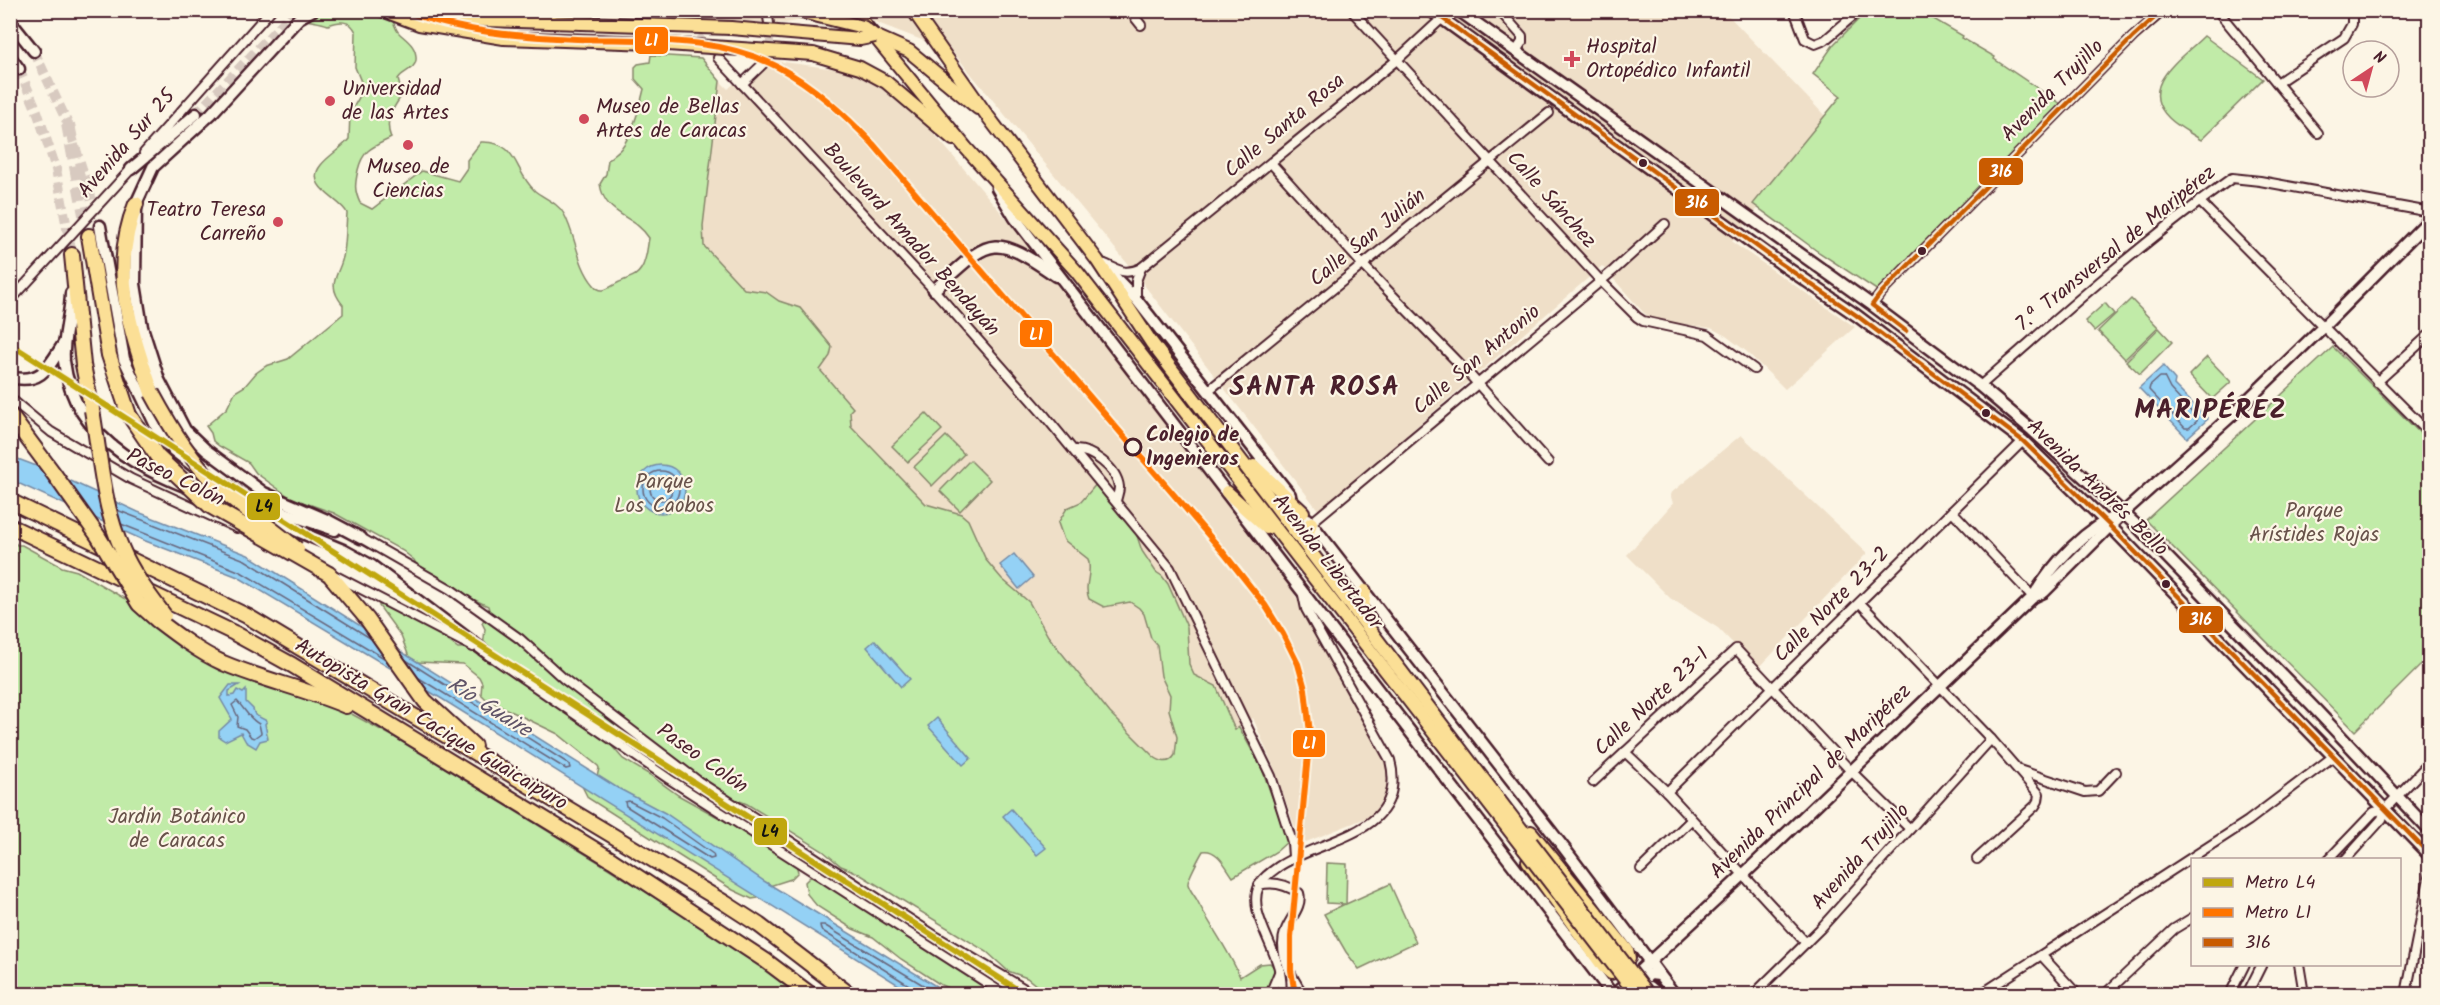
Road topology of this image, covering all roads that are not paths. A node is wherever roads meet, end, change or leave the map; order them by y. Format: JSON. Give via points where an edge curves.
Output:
{"nodes":[{"id":1,"x":313,"y":10,"type":"edge"},
{"id":2,"x":382,"y":10,"type":"edge"},
{"id":3,"x":416,"y":10,"type":"edge"},
{"id":4,"x":674,"y":10,"type":"edge"},
{"id":5,"x":795,"y":10,"type":"edge"},
{"id":6,"x":913,"y":10,"type":"edge"},
{"id":7,"x":1129,"y":10,"type":"edge"},
{"id":8,"x":1351,"y":10,"type":"edge"},
{"id":9,"x":1430,"y":10,"type":"edge"},
{"id":10,"x":1451,"y":10,"type":"edge"},
{"id":11,"x":1458,"y":10,"type":"edge"},
{"id":12,"x":1499,"y":10,"type":"edge"},
{"id":13,"x":1794,"y":10,"type":"edge"},
{"id":14,"x":1860,"y":10,"type":"edge"},
{"id":15,"x":2164,"y":10,"type":"edge"},
{"id":16,"x":2217,"y":10,"type":"edge"},
{"id":17,"x":2352,"y":10,"type":"edge"},
{"id":18,"x":271,"y":11,"type":"edge"},
{"id":19,"x":854,"y":11,"type":"edge"},
{"id":20,"x":682,"y":19,"type":"tunnel mouth"},
{"id":21,"x":1443,"y":20,"type":"junction"},
{"id":22,"x":10,"y":21,"type":"edge"},
{"id":23,"x":1141,"y":25,"type":"dead end"},
{"id":24,"x":875,"y":36,"type":"junction"},
{"id":25,"x":34,"y":51,"type":"tunnel mouth"},
{"id":26,"x":1516,"y":51,"type":"junction"},
{"id":27,"x":10,"y":57,"type":"edge"},
{"id":28,"x":718,"y":58,"type":"tunnel mouth"},
{"id":29,"x":1398,"y":59,"type":"junction"},
{"id":30,"x":766,"y":61,"type":"dead end"},
{"id":31,"x":19,"y":69,"type":"tunnel mouth"},
{"id":32,"x":2277,"y":83,"type":"junction"},
{"id":33,"x":742,"y":84,"type":"junction"},
{"id":34,"x":1548,"y":113,"type":"dead end"},
{"id":35,"x":987,"y":114,"type":"junction"},
{"id":36,"x":2318,"y":133,"type":"dead end"},
{"id":37,"x":966,"y":148,"type":"junction"},
{"id":38,"x":978,"y":161,"type":"junction"},
{"id":39,"x":1491,"y":161,"type":"junction"},
{"id":40,"x":1270,"y":163,"type":"junction"},
{"id":41,"x":153,"y":167,"type":"junction"},
{"id":42,"x":131,"y":169,"type":"junction"},
{"id":43,"x":2199,"y":201,"type":"junction"},
{"id":44,"x":136,"y":204,"type":"junction"},
{"id":45,"x":2430,"y":212,"type":"edge"},
{"id":46,"x":2430,"y":219,"type":"edge"},
{"id":47,"x":1665,"y":224,"type":"dead end"},
{"id":48,"x":100,"y":226,"type":"tunnel mouth"},
{"id":49,"x":89,"y":236,"type":"tunnel mouth"},
{"id":50,"x":72,"y":255,"type":"joint"},
{"id":51,"x":1096,"y":260,"type":"junction"},
{"id":52,"x":1363,"y":265,"type":"junction"},
{"id":53,"x":1141,"y":268,"type":"junction"},
{"id":54,"x":1600,"y":280,"type":"junction"},
{"id":55,"x":1066,"y":284,"type":"junction"},
{"id":56,"x":934,"y":290,"type":"junction"},
{"id":57,"x":1136,"y":299,"type":"junction"},
{"id":58,"x":10,"y":301,"type":"edge"},
{"id":59,"x":1872,"y":305,"type":"junction"},
{"id":60,"x":2323,"y":327,"type":"junction"},
{"id":61,"x":2430,"y":334,"type":"edge"},
{"id":62,"x":65,"y":340,"type":"junction"},
{"id":63,"x":1754,"y":369,"type":"dead end"},
{"id":64,"x":10,"y":377,"type":"edge"},
{"id":65,"x":2377,"y":382,"type":"junction"},
{"id":66,"x":1478,"y":384,"type":"junction"},
{"id":67,"x":1980,"y":386,"type":"junction"},
{"id":68,"x":1209,"y":390,"type":"junction"},
{"id":69,"x":10,"y":398,"type":"edge"},
{"id":70,"x":10,"y":415,"type":"edge"},
{"id":71,"x":2430,"y":431,"type":"edge"},
{"id":72,"x":1224,"y":436,"type":"junction"},
{"id":73,"x":2023,"y":441,"type":"junction"},
{"id":74,"x":1074,"y":450,"type":"junction"},
{"id":75,"x":1548,"y":462,"type":"dead end"},
{"id":76,"x":1227,"y":492,"type":"junction"},
{"id":77,"x":10,"y":501,"type":"edge"},
{"id":78,"x":1116,"y":501,"type":"junction"},
{"id":79,"x":1952,"y":511,"type":"junction"},
{"id":80,"x":1303,"y":512,"type":"junction"},
{"id":81,"x":2123,"y":513,"type":"junction"},
{"id":82,"x":1311,"y":523,"type":"junction"},
{"id":83,"x":2108,"y":524,"type":"junction"},
{"id":84,"x":10,"y":526,"type":"edge"},
{"id":85,"x":361,"y":538,"type":"junction"},
{"id":86,"x":1310,"y":550,"type":"junction"},
{"id":87,"x":1298,"y":558,"type":"junction"},
{"id":88,"x":329,"y":574,"type":"junction"},
{"id":89,"x":1302,"y":591,"type":"junction"},
{"id":90,"x":1365,"y":591,"type":"junction"},
{"id":91,"x":2033,"y":597,"type":"junction"},
{"id":92,"x":1860,"y":603,"type":"junction"},
{"id":93,"x":1361,"y":617,"type":"junction"},
{"id":94,"x":160,"y":618,"type":"junction"},
{"id":95,"x":491,"y":656,"type":"junction"},
{"id":96,"x":1940,"y":685,"type":"junction"},
{"id":97,"x":1773,"y":689,"type":"junction"},
{"id":98,"x":392,"y":726,"type":"junction"},
{"id":99,"x":1991,"y":739,"type":"junction"},
{"id":100,"x":1625,"y":752,"type":"junction"},
{"id":101,"x":2334,"y":756,"type":"junction"},
{"id":102,"x":2430,"y":762,"type":"edge"},
{"id":103,"x":494,"y":766,"type":"junction"},
{"id":104,"x":1474,"y":766,"type":"junction"},
{"id":105,"x":2017,"y":769,"type":"junction"},
{"id":106,"x":1850,"y":770,"type":"junction"},
{"id":107,"x":2116,"y":772,"type":"dead end"},
{"id":108,"x":1593,"y":782,"type":"dead end"},
{"id":109,"x":1667,"y":792,"type":"junction"},
{"id":110,"x":2396,"y":797,"type":"junction"},
{"id":111,"x":2385,"y":809,"type":"junction"},
{"id":112,"x":1691,"y":820,"type":"junction"},
{"id":113,"x":1910,"y":829,"type":"junction"},
{"id":114,"x":2430,"y":831,"type":"edge"},
{"id":115,"x":1515,"y":837,"type":"junction"},
{"id":116,"x":1528,"y":846,"type":"junction"},
{"id":117,"x":2430,"y":856,"type":"edge"},
{"id":118,"x":1293,"y":857,"type":"junction"},
{"id":119,"x":2191,"y":858,"type":"edge"},
{"id":120,"x":2192,"y":858,"type":"edge"},
{"id":121,"x":2330,"y":858,"type":"edge"},
{"id":122,"x":2347,"y":858,"type":"edge"},
{"id":123,"x":1977,"y":859,"type":"dead end"},
{"id":124,"x":1641,"y":869,"type":"dead end"},
{"id":125,"x":2430,"y":873,"type":"edge"},
{"id":126,"x":1743,"y":875,"type":"junction"},
{"id":127,"x":1259,"y":885,"type":"junction"},
{"id":128,"x":2191,"y":919,"type":"edge"},
{"id":129,"x":1806,"y":943,"type":"junction"},
{"id":130,"x":2042,"y":956,"type":"junction"},
{"id":131,"x":1650,"y":962,"type":"junction"},
{"id":132,"x":2244,"y":966,"type":"edge"},
{"id":133,"x":2261,"y":966,"type":"edge"},
{"id":134,"x":2299,"y":966,"type":"edge"},
{"id":135,"x":1280,"y":969,"type":"junction"},
{"id":136,"x":1659,"y":975,"type":"junction"},
{"id":137,"x":810,"y":994,"type":"edge"},
{"id":138,"x":849,"y":994,"type":"edge"},
{"id":139,"x":1004,"y":994,"type":"edge"},
{"id":140,"x":1034,"y":994,"type":"edge"},
{"id":141,"x":1270,"y":994,"type":"edge"},
{"id":142,"x":1281,"y":994,"type":"edge"},
{"id":143,"x":1303,"y":994,"type":"edge"},
{"id":144,"x":1613,"y":994,"type":"edge"},
{"id":145,"x":1628,"y":994,"type":"edge"},
{"id":146,"x":1637,"y":994,"type":"edge"},
{"id":147,"x":1648,"y":994,"type":"edge"},
{"id":148,"x":1658,"y":994,"type":"edge"},
{"id":149,"x":1674,"y":994,"type":"edge"},
{"id":150,"x":1754,"y":994,"type":"edge"},
{"id":151,"x":1981,"y":994,"type":"edge"},
{"id":152,"x":2077,"y":994,"type":"edge"},
{"id":153,"x":2105,"y":994,"type":"edge"},
{"id":154,"x":2230,"y":994,"type":"edge"},
{"id":155,"x":2247,"y":994,"type":"edge"},
{"id":156,"x":2304,"y":994,"type":"edge"},
{"id":157,"x":2406,"y":994,"type":"edge"}],
"edges":[{"from":1,"to":41,"type":"street","via":[[299,18],[211,114]]},
{"from":2,"to":37,"type":"main road","bridge":true,"via":[[419,24],[504,38],[813,54],[860,68],[886,82]]},
{"from":3,"to":24,"type":"main road","bridge":true,"via":[[457,19],[731,28],[860,39]]},
{"from":4,"to":20,"type":"street"},
{"from":5,"to":24,"type":"main road","bridge":true,"via":[[863,27]]},
{"from":6,"to":35,"type":"main road","name":"Avenida Libertador"},
{"from":7,"to":23,"type":"street"},
{"from":8,"to":29,"type":"street","name":"Calle Sánchez"},
{"from":9,"to":21,"type":"street","name":"Avenida Andrés Bello"},
{"from":10,"to":21,"type":"street","name":"Calle Santa Rosa"},
{"from":11,"to":26,"type":"street","name":"Avenida Andrés Bello"},
{"from":12,"to":26,"type":"street","via":[[1522,36]]},
{"from":13,"to":14,"type":"street","via":[[1805,39],[1815,44]]},
{"from":15,"to":59,"type":"street","name":"Avenida Trujillo","via":[[1979,191]]},
{"from":16,"to":32,"type":"street"},
{"from":17,"to":32,"type":"street","via":[[2352,24],[2344,38]]},
{"from":18,"to":42,"type":"street","name":"Avenida Sur 25"},
{"from":19,"to":37,"type":"main road"},
{"from":21,"to":29,"type":"street","name":"Calle Santa Rosa"},
{"from":21,"to":73,"type":"street","name":"Avenida Andrés Bello","via":[[1856,315]]},
{"from":22,"to":25,"type":"street"},
{"from":24,"to":35,"type":"main road","via":[[909,51]]},
{"from":26,"to":59,"type":"street","name":"Avenida Andrés Bello"},
{"from":27,"to":31,"type":"street"},
{"from":28,"to":33,"type":"street","name":"Boulevard Amador Bendayán"},
{"from":29,"to":39,"type":"street","name":"Calle Sánchez"},
{"from":29,"to":40,"type":"street","name":"Calle Santa Rosa"},
{"from":30,"to":33,"type":"street"},
{"from":32,"to":36,"type":"street"},
{"from":33,"to":56,"type":"street","name":"Boulevard Amador Bendayán"},
{"from":34,"to":39,"type":"street","name":"Calle San Julián"},
{"from":35,"to":51,"type":"main road","name":"Avenida Libertador"},
{"from":37,"to":38,"type":"main road","name":"Avenida Libertador"},
{"from":38,"to":55,"type":"street","name":"Avenida Libertador","via":[[1015,218]]},
{"from":38,"to":87,"type":"main road","name":"Avenida Libertador","via":[[1077,272]]},
{"from":39,"to":52,"type":"street","name":"Calle San Julián"},
{"from":39,"to":54,"type":"street","name":"Calle Sánchez"},
{"from":40,"to":52,"type":"street"},
{"from":40,"to":53,"type":"street","name":"Calle Santa Rosa"},
{"from":41,"to":42,"type":"street","via":[[196,114]]},
{"from":41,"to":44,"type":"street"},
{"from":42,"to":58,"type":"street","name":"Avenida Sur 25"},
{"from":43,"to":45,"type":"street","name":"7.ª Transversal de Maripérez","via":[[2232,178]]},
{"from":43,"to":60,"type":"street"},
{"from":43,"to":67,"type":"street","name":"7.ª Transversal de Maripérez"},
{"from":44,"to":85,"type":"street","via":[[135,284],[142,327],[159,380],[185,430],[255,487]]},
{"from":44,"to":88,"type":"highway","bridge":true,"via":[[126,228],[122,267],[132,334],[152,393],[172,429],[222,490]]},
{"from":46,"to":60,"type":"street","name":"Avenida Principal de Maripérez"},
{"from":47,"to":54,"type":"street","name":"Calle San Antonio"},
{"from":48,"to":85,"type":"street","via":[[123,359],[159,432],[173,450],[253,502]]},
{"from":49,"to":88,"type":"highway","bridge":true,"via":[[109,355],[129,415],[158,456],[210,506]]},
{"from":50,"to":62,"type":"street"},
{"from":50,"to":94,"type":"highway","bridge":true,"via":[[83,365],[108,504],[122,549]]},
{"from":51,"to":53,"type":"street","via":[[1123,273]]},
{"from":51,"to":57,"type":"street","name":"Avenida Libertador"},
{"from":51,"to":72,"type":"main road","name":"Avenida Libertador","via":[[1151,342]]},
{"from":52,"to":66,"type":"street"},
{"from":52,"to":68,"type":"street","name":"Calle San Julián"},
{"from":53,"to":57,"type":"street"},
{"from":54,"to":63,"type":"street","name":"Calle Sánchez","via":[[1643,321],[1707,335]]},
{"from":54,"to":66,"type":"street","name":"Calle San Antonio"},
{"from":55,"to":56,"type":"street","via":[[1024,255],[991,245],[979,250]]},
{"from":55,"to":76,"type":"street","name":"Avenida Libertador"},
{"from":56,"to":74,"type":"street","name":"Boulevard Amador Bendayán"},
{"from":57,"to":68,"type":"street","name":"Avenida Libertador"},
{"from":59,"to":67,"type":"street","name":"Avenida Andrés Bello"},
{"from":60,"to":65,"type":"street"},
{"from":60,"to":81,"type":"street","name":"Avenida Principal de Maripérez"},
{"from":61,"to":65,"type":"street"},
{"from":62,"to":64,"type":"street","via":[[39,376]]},
{"from":62,"to":95,"type":"street","via":[[64,360],[71,392],[102,436],[123,456],[162,479],[297,528],[343,550],[400,586]]},
{"from":65,"to":71,"type":"street"},
{"from":66,"to":75,"type":"street"},
{"from":66,"to":82,"type":"street","name":"Calle San Antonio"},
{"from":67,"to":81,"type":"street","name":"Avenida Andrés Bello"},
{"from":68,"to":80,"type":"street","name":"Avenida Libertador"},
{"from":69,"to":95,"type":"street","name":"Paseo Colón","via":[[51,432],[131,479],[296,556]]},
{"from":70,"to":94,"type":"highway","bridge":true,"via":[[98,536],[139,604]]},
{"from":72,"to":80,"type":"main road"},
{"from":72,"to":86,"type":"main road","name":"Avenida Libertador"},
{"from":73,"to":79,"type":"street","name":"Calle Norte 23-2"},
{"from":73,"to":83,"type":"street","name":"Avenida Andrés Bello"},
{"from":74,"to":78,"type":"street","name":"Boulevard Amador Bendayán"},
{"from":74,"to":78,"type":"street","via":[[1091,453],[1116,478]]},
{"from":76,"to":87,"type":"main road"},
{"from":76,"to":89,"type":"street","name":"Avenida Libertador"},
{"from":77,"to":103,"type":"highway","name":"Autopista Gran Cacique Guaicaipuro","via":[[247,616]]},
{"from":78,"to":118,"type":"street","name":"Boulevard Amador Bendayán","via":[[1177,580],[1272,776]]},
{"from":79,"to":91,"type":"street"},
{"from":79,"to":92,"type":"street","name":"Calle Norte 23-2"},
{"from":80,"to":82,"type":"street","name":"Avenida Libertador"},
{"from":81,"to":83,"type":"street","name":"Avenida Principal de Maripérez"},
{"from":81,"to":110,"type":"street","name":"Avenida Andrés Bello"},
{"from":82,"to":86,"type":"main road"},
{"from":82,"to":90,"type":"street","name":"Avenida Libertador"},
{"from":83,"to":91,"type":"street","name":"Avenida Principal de Maripérez","via":[[2091,531],[2046,576]]},
{"from":83,"to":101,"type":"street","name":"Avenida Andrés Bello"},
{"from":84,"to":98,"type":"highway","name":"Autopista Gran Cacique Guaicaipuro","via":[[234,633]]},
{"from":85,"to":140,"type":"street","name":"Paseo Colón","via":[[450,589],[520,639],[564,679],[698,781],[937,937]]},
{"from":86,"to":93,"type":"main road","name":"Avenida Libertador"},
{"from":87,"to":115,"type":"main road","name":"Avenida Libertador"},
{"from":88,"to":103,"type":"highway","via":[[438,715]]},
{"from":89,"to":118,"type":"street","via":[[1306,609],[1390,760],[1394,784],[1377,818],[1355,832]]},
{"from":89,"to":144,"type":"street","name":"Avenida Libertador"},
{"from":90,"to":93,"type":"main road"},
{"from":90,"to":131,"type":"street","name":"Avenida Libertador"},
{"from":91,"to":96,"type":"street","name":"Avenida Principal de Maripérez"},
{"from":92,"to":96,"type":"street"},
{"from":92,"to":97,"type":"street","name":"Calle Norte 23-2"},
{"from":93,"to":104,"type":"main road","name":"Avenida Libertador"},
{"from":94,"to":98,"type":"highway","via":[[201,652],[225,664],[318,694]]},
{"from":95,"to":139,"type":"street","name":"Paseo Colón","via":[[669,779]]},
{"from":96,"to":99,"type":"street"},
{"from":96,"to":106,"type":"street","name":"Avenida Principal de Maripérez"},
{"from":97,"to":100,"type":"street","name":"Calle Norte 23-1","via":[[1736,649]]},
{"from":97,"to":106,"type":"street"},
{"from":97,"to":109,"type":"street","name":"Calle Norte 23-2"},
{"from":98,"to":137,"type":"highway","name":"Autopista Gran Cacique Guaicaipuro","via":[[692,912]]},
{"from":99,"to":105,"type":"street"},
{"from":99,"to":113,"type":"street","name":"Avenida Trujillo"},
{"from":100,"to":108,"type":"street","name":"Calle Norte 23-1"},
{"from":100,"to":109,"type":"street"},
{"from":101,"to":111,"type":"street","name":"Avenida Andrés Bello"},
{"from":101,"to":120,"type":"street"},
{"from":102,"to":110,"type":"street"},
{"from":103,"to":138,"type":"highway","name":"Autopista Gran Cacique Guaicaipuro","via":[[725,903]]},
{"from":104,"to":115,"type":"main road","via":[[1627,950],[1629,958],[1620,970],[1611,973],[1603,966],[1551,897]]},
{"from":104,"to":116,"type":"main road","name":"Avenida Libertador"},
{"from":105,"to":107,"type":"street","via":[[2085,792],[2098,791]]},
{"from":105,"to":123,"type":"street","via":[[2039,797],[2035,806]]},
{"from":106,"to":113,"type":"street"},
{"from":106,"to":126,"type":"street","name":"Avenida Principal de Maripérez"},
{"from":109,"to":112,"type":"street"},
{"from":110,"to":111,"type":"street"},
{"from":110,"to":114,"type":"street","name":"Avenida Andrés Bello"},
{"from":111,"to":117,"type":"street","name":"Avenida Andrés Bello"},
{"from":111,"to":121,"type":"street","via":[[2374,812]]},
{"from":111,"to":122,"type":"street","via":[[2382,819]]},
{"from":112,"to":124,"type":"street"},
{"from":112,"to":126,"type":"street"},
{"from":113,"to":129,"type":"street","name":"Avenida Trujillo"},
{"from":115,"to":116,"type":"main road","name":"Avenida Libertador"},
{"from":116,"to":146,"type":"main road","name":"Avenida Libertador","bridge":true},
{"from":116,"to":147,"type":"main road","name":"Avenida Libertador","bridge":true},
{"from":118,"to":127,"type":"street"},
{"from":119,"to":130,"type":"street"},
{"from":125,"to":157,"type":"street"},
{"from":126,"to":129,"type":"street"},
{"from":126,"to":131,"type":"street","name":"Avenida Principal de Maripérez"},
{"from":127,"to":135,"type":"street","via":[[1257,912]]},
{"from":127,"to":143,"type":"street","via":[[1275,884],[1299,892],[1300,903],[1284,933],[1284,944],[1289,969]]},
{"from":128,"to":153,"type":"street","via":[[2174,929]]},
{"from":129,"to":150,"type":"street","name":"Avenida Trujillo"},
{"from":130,"to":151,"type":"street"},
{"from":130,"to":152,"type":"street"},
{"from":131,"to":136,"type":"street","name":"Avenida Libertador"},
{"from":131,"to":144,"type":"street","name":"Avenida Principal de Maripérez"},
{"from":132,"to":154,"type":"street"},
{"from":133,"to":155,"type":"street"},
{"from":134,"to":156,"type":"street"},
{"from":135,"to":141,"type":"street"},
{"from":135,"to":142,"type":"street"},
{"from":136,"to":145,"type":"street","via":[[1650,974]]},
{"from":136,"to":149,"type":"street","name":"Avenida Libertador"},
{"from":146,"to":148,"type":"street","via":[[1650,987]]}]}
